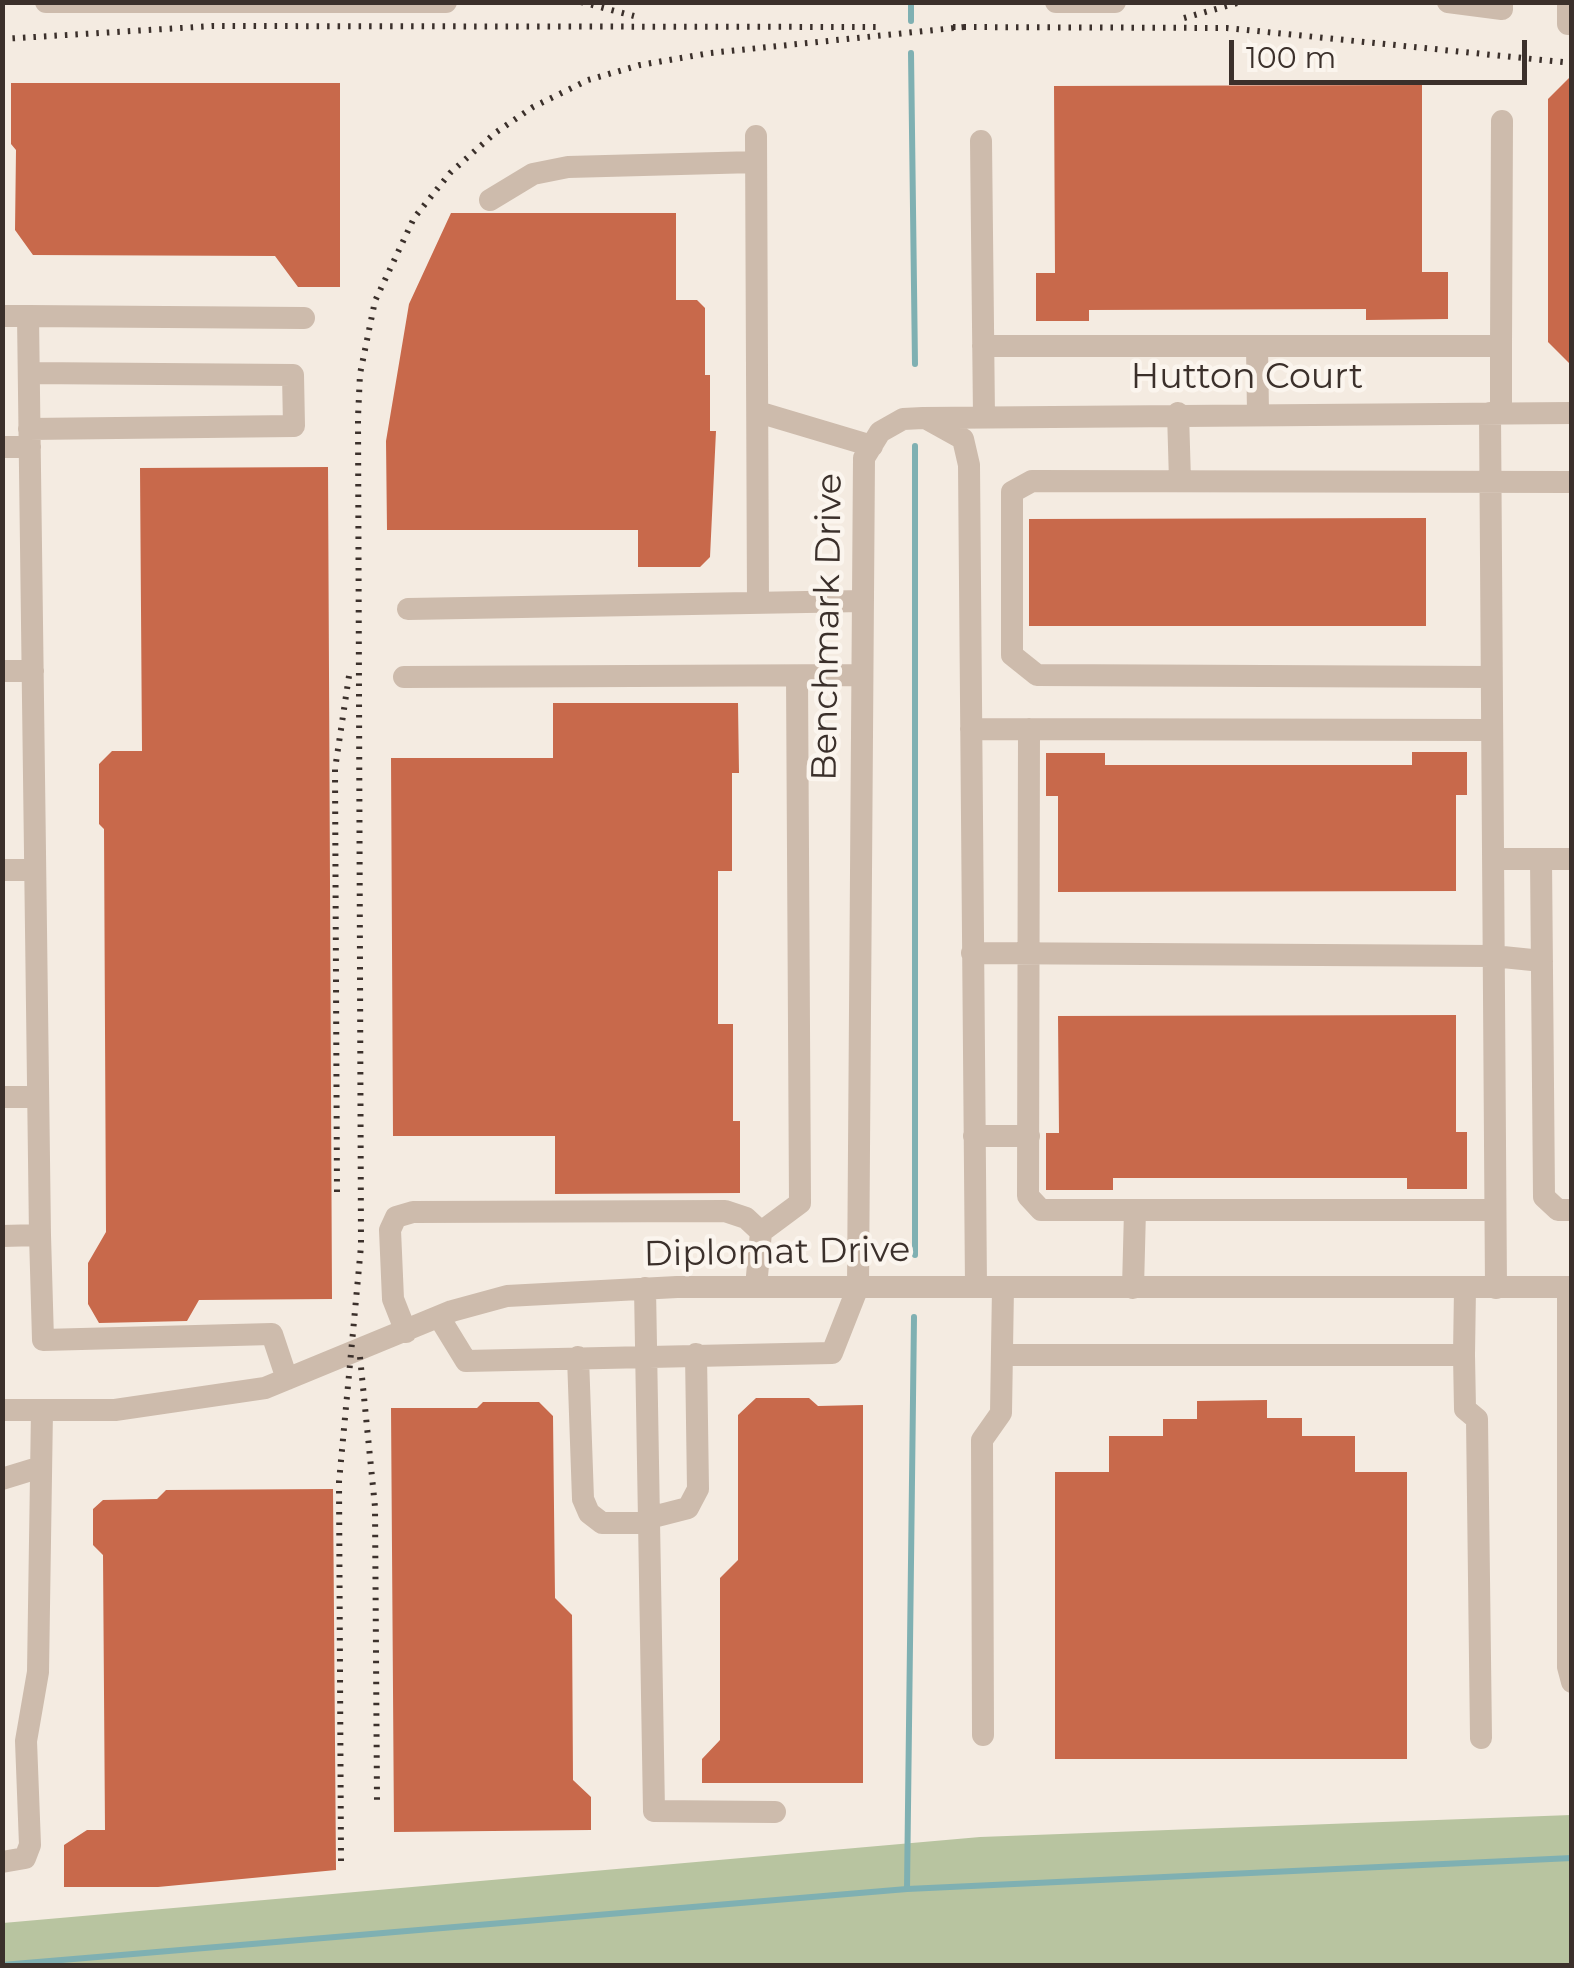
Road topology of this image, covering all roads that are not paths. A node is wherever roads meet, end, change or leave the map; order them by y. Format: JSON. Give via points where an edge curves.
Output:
{"nodes":[{"id":1,"x":46,"y":2,"type":"edge"},
{"id":2,"x":446,"y":2,"type":"edge"},
{"id":3,"x":1056,"y":2,"type":"edge"},
{"id":4,"x":1448,"y":2,"type":"edge"},
{"id":5,"x":1502,"y":2,"type":"edge"},
{"id":6,"x":1568,"y":2,"type":"edge"},
{"id":7,"x":1117,"y":3,"type":"edge"},
{"id":8,"x":1572,"y":24,"type":"edge"},
{"id":9,"x":1502,"y":121,"type":"dead end"},
{"id":10,"x":756,"y":136,"type":"dead end"},
{"id":11,"x":981,"y":141,"type":"dead end"},
{"id":12,"x":756,"y":162,"type":"junction"},
{"id":13,"x":490,"y":200,"type":"dead end"},
{"id":14,"x":2,"y":316,"type":"edge"},
{"id":15,"x":28,"y":316,"type":"junction"},
{"id":16,"x":304,"y":318,"type":"dead end"},
{"id":17,"x":983,"y":346,"type":"junction"},
{"id":18,"x":1257,"y":346,"type":"junction"},
{"id":19,"x":1501,"y":346,"type":"junction"},
{"id":20,"x":29,"y":373,"type":"junction"},
{"id":21,"x":758,"y":412,"type":"junction"},
{"id":22,"x":1178,"y":413,"type":"junction"},
{"id":23,"x":1258,"y":413,"type":"junction"},
{"id":24,"x":1495,"y":413,"type":"junction"},
{"id":25,"x":1572,"y":413,"type":"edge"},
{"id":26,"x":984,"y":416,"type":"junction"},
{"id":27,"x":924,"y":418,"type":"junction"},
{"id":28,"x":30,"y":438,"type":"junction"},
{"id":29,"x":872,"y":446,"type":"junction"},
{"id":30,"x":2,"y":447,"type":"edge"},
{"id":31,"x":1180,"y":481,"type":"junction"},
{"id":32,"x":1490,"y":482,"type":"junction"},
{"id":33,"x":1572,"y":482,"type":"edge"},
{"id":34,"x":863,"y":601,"type":"junction"},
{"id":35,"x":758,"y":603,"type":"junction"},
{"id":36,"x":408,"y":609,"type":"dead end"},
{"id":37,"x":1012,"y":655,"type":"junction"},
{"id":38,"x":970,"y":656,"type":"junction"},
{"id":39,"x":2,"y":671,"type":"edge"},
{"id":40,"x":33,"y":671,"type":"junction"},
{"id":41,"x":862,"y":675,"type":"junction"},
{"id":42,"x":797,"y":676,"type":"junction"},
{"id":43,"x":404,"y":677,"type":"dead end"},
{"id":44,"x":1491,"y":677,"type":"junction"},
{"id":45,"x":970,"y":729,"type":"junction"},
{"id":46,"x":1028,"y":729,"type":"junction"},
{"id":47,"x":1492,"y":730,"type":"junction"},
{"id":48,"x":1493,"y":858,"type":"junction"},
{"id":49,"x":1542,"y":858,"type":"junction"},
{"id":50,"x":1572,"y":858,"type":"edge"},
{"id":51,"x":2,"y":870,"type":"edge"},
{"id":52,"x":35,"y":870,"type":"junction"},
{"id":53,"x":972,"y":953,"type":"junction"},
{"id":54,"x":1032,"y":953,"type":"junction"},
{"id":55,"x":1494,"y":956,"type":"junction"},
{"id":56,"x":1542,"y":961,"type":"junction"},
{"id":57,"x":38,"y":1097,"type":"junction"},
{"id":58,"x":2,"y":1098,"type":"edge"},
{"id":59,"x":974,"y":1136,"type":"junction"},
{"id":60,"x":1029,"y":1136,"type":"junction"},
{"id":61,"x":1135,"y":1210,"type":"junction"},
{"id":62,"x":1496,"y":1210,"type":"junction"},
{"id":63,"x":1572,"y":1210,"type":"edge"},
{"id":64,"x":761,"y":1232,"type":"junction"},
{"id":65,"x":2,"y":1236,"type":"edge"},
{"id":66,"x":40,"y":1236,"type":"junction"},
{"id":67,"x":756,"y":1287,"type":"junction"},
{"id":68,"x":858,"y":1287,"type":"junction"},
{"id":69,"x":976,"y":1287,"type":"junction"},
{"id":70,"x":1002,"y":1287,"type":"junction"},
{"id":71,"x":1570,"y":1287,"type":"edge"},
{"id":72,"x":645,"y":1288,"type":"junction"},
{"id":73,"x":1133,"y":1288,"type":"junction"},
{"id":74,"x":1465,"y":1288,"type":"junction"},
{"id":75,"x":1496,"y":1288,"type":"junction"},
{"id":76,"x":439,"y":1317,"type":"junction"},
{"id":77,"x":406,"y":1332,"type":"junction"},
{"id":78,"x":646,"y":1354,"type":"junction"},
{"id":79,"x":696,"y":1354,"type":"junction"},
{"id":80,"x":1464,"y":1354,"type":"junction"},
{"id":81,"x":1002,"y":1355,"type":"junction"},
{"id":82,"x":578,"y":1357,"type":"junction"},
{"id":83,"x":287,"y":1379,"type":"junction"},
{"id":84,"x":2,"y":1410,"type":"edge"},
{"id":85,"x":42,"y":1410,"type":"junction"},
{"id":86,"x":42,"y":1467,"type":"junction"},
{"id":87,"x":2,"y":1479,"type":"edge"},
{"id":88,"x":649,"y":1520,"type":"junction"},
{"id":89,"x":1572,"y":1682,"type":"edge"},
{"id":90,"x":983,"y":1735,"type":"dead end"},
{"id":91,"x":1481,"y":1738,"type":"dead end"},
{"id":92,"x":774,"y":1812,"type":"dead end"},
{"id":93,"x":2,"y":1862,"type":"edge"}],
"edges":[{"from":1,"to":2,"type":"street"},
{"from":3,"to":7,"type":"street"},
{"from":4,"to":5,"type":"street","via":[[1502,9]]},
{"from":6,"to":8,"type":"street"},
{"from":9,"to":19,"type":"street"},
{"from":10,"to":12,"type":"street"},
{"from":11,"to":17,"type":"street"},
{"from":12,"to":13,"type":"street","via":[[568,167],[533,174]]},
{"from":12,"to":21,"type":"street"},
{"from":14,"to":15,"type":"street"},
{"from":15,"to":16,"type":"street"},
{"from":15,"to":20,"type":"street"},
{"from":17,"to":18,"type":"street"},
{"from":17,"to":26,"type":"street"},
{"from":18,"to":19,"type":"street"},
{"from":18,"to":23,"type":"street"},
{"from":19,"to":24,"type":"street"},
{"from":20,"to":28,"type":"street"},
{"from":20,"to":28,"type":"street","via":[[293,375],[294,426]]},
{"from":21,"to":29,"type":"street"},
{"from":21,"to":35,"type":"street"},
{"from":22,"to":23,"type":"street","name":"Hutton Court"},
{"from":22,"to":26,"type":"street","name":"Hutton Court"},
{"from":22,"to":31,"type":"street"},
{"from":23,"to":24,"type":"street","name":"Hutton Court"},
{"from":24,"to":25,"type":"street","name":"Hutton Court"},
{"from":24,"to":32,"type":"street"},
{"from":26,"to":27,"type":"street","name":"Hutton Court"},
{"from":27,"to":29,"type":"street","name":"Benchmark Drive","via":[[880,432]]},
{"from":27,"to":38,"type":"street","via":[[962,439],[969,465]]},
{"from":28,"to":30,"type":"street"},
{"from":28,"to":40,"type":"street"},
{"from":29,"to":34,"type":"street","name":"Benchmark Drive","via":[[864,458]]},
{"from":31,"to":32,"type":"street"},
{"from":31,"to":37,"type":"street","via":[[1032,481],[1012,492]]},
{"from":32,"to":33,"type":"street"},
{"from":32,"to":44,"type":"street"},
{"from":34,"to":35,"type":"street"},
{"from":34,"to":41,"type":"street","name":"Benchmark Drive"},
{"from":35,"to":36,"type":"street"},
{"from":37,"to":38,"type":"street"},
{"from":37,"to":44,"type":"street","via":[[1037,675]]},
{"from":38,"to":45,"type":"street"},
{"from":39,"to":40,"type":"street"},
{"from":40,"to":52,"type":"street"},
{"from":41,"to":42,"type":"street"},
{"from":41,"to":68,"type":"street","name":"Benchmark Drive"},
{"from":42,"to":43,"type":"street"},
{"from":42,"to":64,"type":"street","via":[[800,1203]]},
{"from":44,"to":47,"type":"street"},
{"from":45,"to":46,"type":"street"},
{"from":45,"to":53,"type":"street"},
{"from":46,"to":47,"type":"street"},
{"from":46,"to":54,"type":"street"},
{"from":47,"to":48,"type":"street"},
{"from":48,"to":49,"type":"street"},
{"from":48,"to":55,"type":"street"},
{"from":49,"to":50,"type":"street"},
{"from":49,"to":56,"type":"street"},
{"from":51,"to":52,"type":"street"},
{"from":52,"to":57,"type":"street"},
{"from":53,"to":54,"type":"street"},
{"from":53,"to":59,"type":"street"},
{"from":54,"to":55,"type":"street"},
{"from":54,"to":60,"type":"street"},
{"from":55,"to":56,"type":"street"},
{"from":55,"to":62,"type":"street"},
{"from":56,"to":63,"type":"street","via":[[1544,1197],[1558,1210]]},
{"from":57,"to":58,"type":"street"},
{"from":57,"to":66,"type":"street"},
{"from":59,"to":60,"type":"street"},
{"from":59,"to":69,"type":"street"},
{"from":60,"to":61,"type":"street","via":[[1028,1196],[1041,1210]]},
{"from":61,"to":62,"type":"street"},
{"from":61,"to":73,"type":"street"},
{"from":62,"to":75,"type":"street"},
{"from":64,"to":67,"type":"street"},
{"from":64,"to":77,"type":"street","via":[[725,1211],[413,1212],[396,1217],[390,1230],[393,1299]]},
{"from":65,"to":66,"type":"street"},
{"from":66,"to":83,"type":"street","via":[[43,1340],[272,1334]]},
{"from":67,"to":68,"type":"street","name":"Diplomat Drive"},
{"from":67,"to":72,"type":"street","name":"Diplomat Drive"},
{"from":68,"to":69,"type":"street","name":"Diplomat Drive"},
{"from":68,"to":79,"type":"street","via":[[832,1352]]},
{"from":69,"to":70,"type":"street","name":"Diplomat Drive"},
{"from":70,"to":73,"type":"street","name":"Diplomat Drive"},
{"from":70,"to":81,"type":"street"},
{"from":71,"to":75,"type":"street","name":"Diplomat Drive"},
{"from":71,"to":89,"type":"street"},
{"from":72,"to":76,"type":"street","name":"Diplomat Drive","via":[[507,1296]]},
{"from":72,"to":78,"type":"street"},
{"from":73,"to":74,"type":"street","name":"Diplomat Drive"},
{"from":74,"to":75,"type":"street","name":"Diplomat Drive"},
{"from":74,"to":80,"type":"street"},
{"from":76,"to":77,"type":"street","name":"Diplomat Drive"},
{"from":76,"to":82,"type":"street","via":[[466,1361]]},
{"from":77,"to":83,"type":"street","name":"Diplomat Drive"},
{"from":78,"to":79,"type":"street"},
{"from":78,"to":82,"type":"street"},
{"from":78,"to":88,"type":"street"},
{"from":79,"to":88,"type":"street","via":[[698,1489],[688,1508]]},
{"from":80,"to":81,"type":"street"},
{"from":80,"to":91,"type":"street","via":[[1465,1409],[1478,1419]]},
{"from":81,"to":90,"type":"street","via":[[1002,1413],[982,1440]]},
{"from":82,"to":88,"type":"street","via":[[583,1499],[589,1513],[602,1523]]},
{"from":83,"to":85,"type":"street","name":"Diplomat Drive","via":[[204,1400]]},
{"from":84,"to":85,"type":"street","name":"Diplomat Drive"},
{"from":85,"to":86,"type":"street"},
{"from":86,"to":87,"type":"street"},
{"from":86,"to":93,"type":"street","via":[[38,1672],[26,1741],[30,1845],[25,1858]]},
{"from":88,"to":92,"type":"street","via":[[654,1811]]}]}
